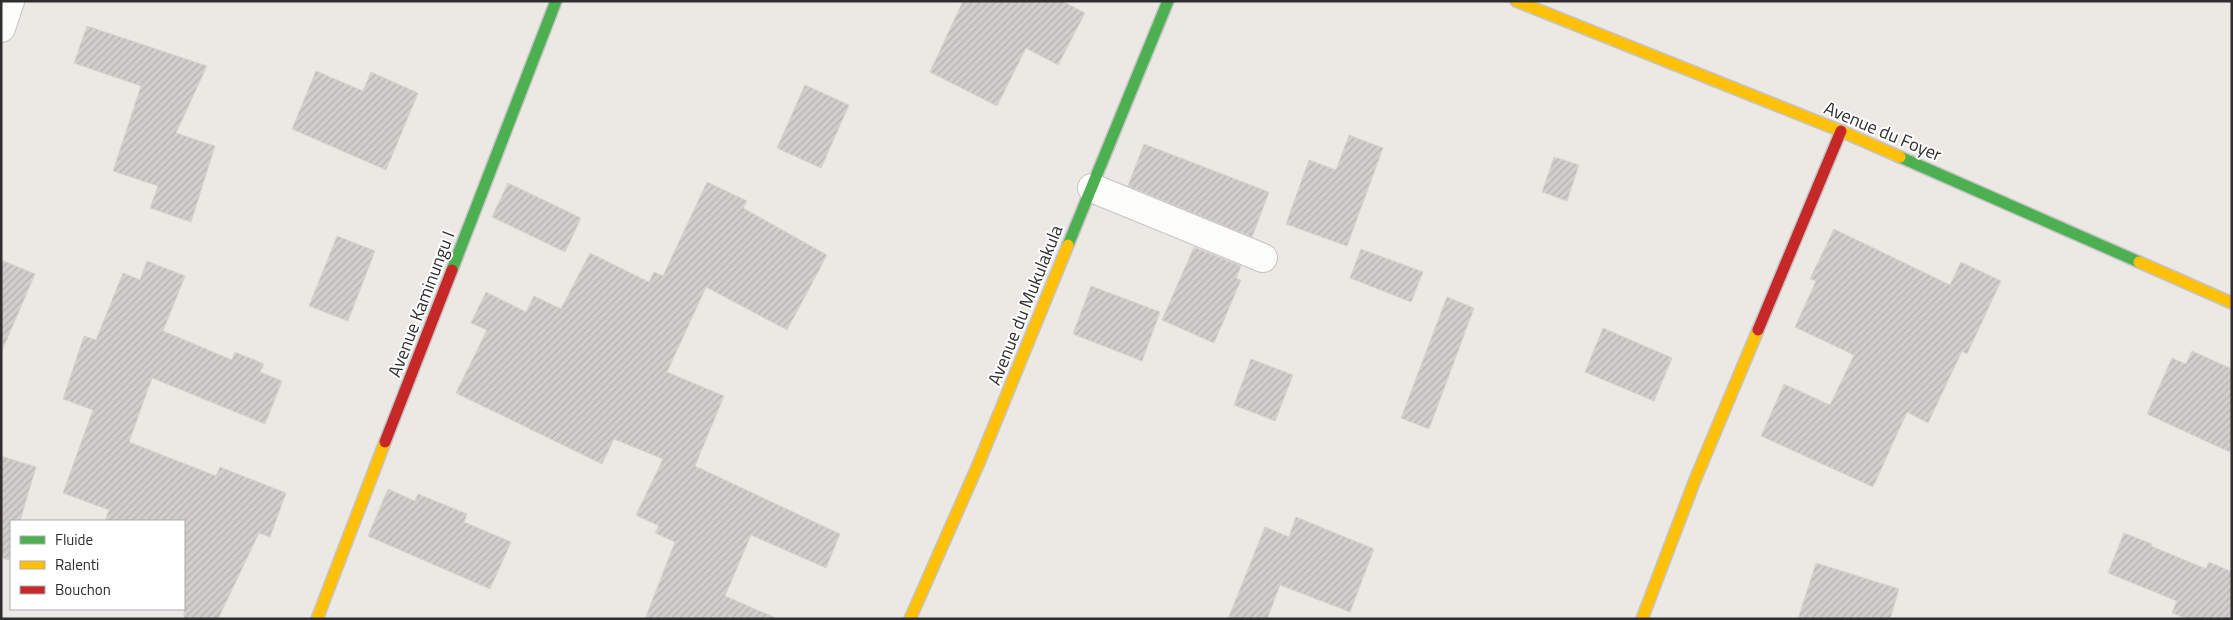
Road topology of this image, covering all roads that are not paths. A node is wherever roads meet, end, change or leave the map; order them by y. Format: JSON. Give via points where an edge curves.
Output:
{"nodes":[{"id":1,"x":10,"y":1,"type":"edge"},
{"id":2,"x":556,"y":1,"type":"edge"},
{"id":3,"x":1168,"y":1,"type":"edge"},
{"id":4,"x":1516,"y":1,"type":"edge"},
{"id":5,"x":1,"y":28,"type":"edge"},
{"id":6,"x":1841,"y":131,"type":"junction"},
{"id":7,"x":1092,"y":188,"type":"junction"},
{"id":8,"x":1263,"y":258,"type":"dead end"},
{"id":9,"x":2232,"y":302,"type":"edge"},
{"id":10,"x":318,"y":619,"type":"edge"},
{"id":11,"x":910,"y":619,"type":"edge"},
{"id":12,"x":1642,"y":619,"type":"edge"}],
"edges":[{"from":1,"to":5,"type":"street"},
{"from":2,"to":10,"type":"street","name":"Avenue Kaminungu I"},
{"from":3,"to":7,"type":"street","name":"Avenue du Mukulakula"},
{"from":4,"to":6,"type":"street","name":"Avenue du Foyer"},
{"from":6,"to":9,"type":"street","name":"Avenue du Foyer"},
{"from":6,"to":12,"type":"street","via":[[1695,480]]},
{"from":7,"to":8,"type":"street"},
{"from":7,"to":11,"type":"street","name":"Avenue du Mukulakula","via":[[978,465]]}]}
